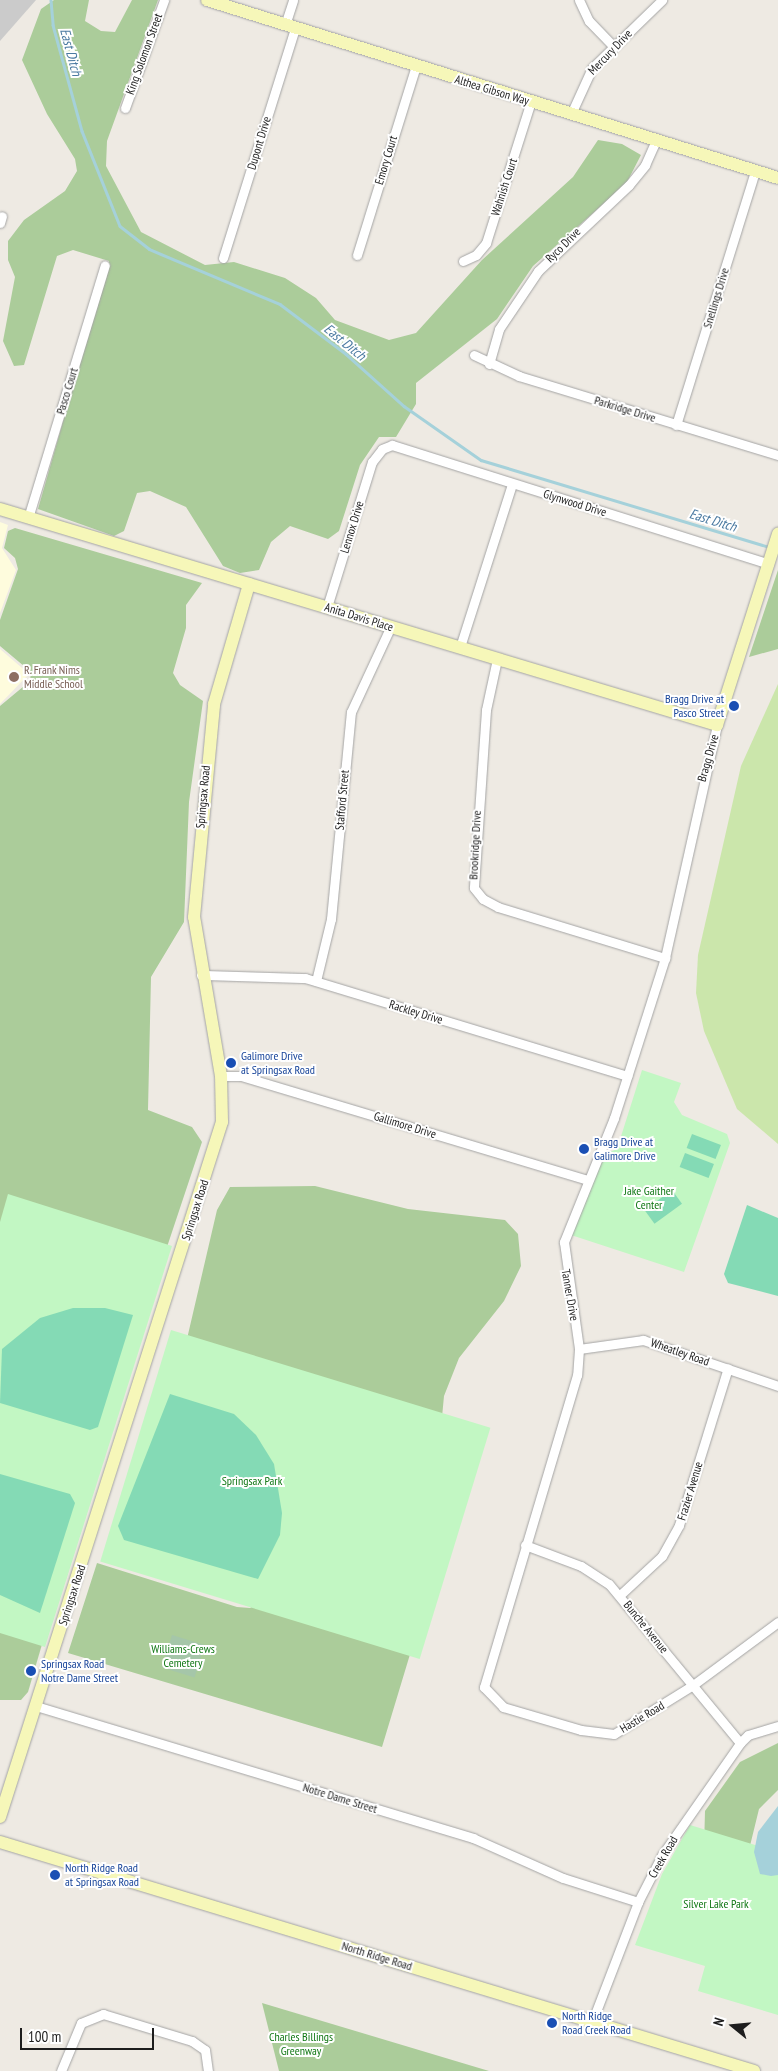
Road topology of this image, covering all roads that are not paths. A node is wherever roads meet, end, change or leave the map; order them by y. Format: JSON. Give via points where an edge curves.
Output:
{"nodes":[{"id":1,"x":164,"y":0,"type":"edge"},
{"id":2,"x":207,"y":0,"type":"edge"},
{"id":3,"x":293,"y":0,"type":"edge"},
{"id":4,"x":579,"y":0,"type":"edge"},
{"id":5,"x":662,"y":0,"type":"edge"},
{"id":6,"x":290,"y":27,"type":"junction"},
{"id":7,"x":614,"y":47,"type":"junction"},
{"id":8,"x":416,"y":66,"type":"junction"},
{"id":9,"x":530,"y":101,"type":"junction"},
{"id":10,"x":125,"y":108,"type":"dead end"},
{"id":11,"x":571,"y":114,"type":"junction"},
{"id":12,"x":656,"y":140,"type":"junction"},
{"id":13,"x":755,"y":171,"type":"junction"},
{"id":14,"x":778,"y":178,"type":"edge"},
{"id":15,"x":357,"y":255,"type":"dead end"},
{"id":16,"x":223,"y":258,"type":"dead end"},
{"id":17,"x":463,"y":261,"type":"dead end"},
{"id":18,"x":106,"y":265,"type":"dead end"},
{"id":19,"x":474,"y":355,"type":"dead end"},
{"id":20,"x":489,"y":364,"type":"junction"},
{"id":21,"x":676,"y":425,"type":"junction"},
{"id":22,"x":382,"y":449,"type":"joint"},
{"id":23,"x":778,"y":456,"type":"edge"},
{"id":24,"x":512,"y":484,"type":"junction"},
{"id":25,"x":0,"y":509,"type":"edge"},
{"id":26,"x":28,"y":518,"type":"junction"},
{"id":27,"x":777,"y":538,"type":"edge"},
{"id":28,"x":770,"y":560,"type":"junction"},
{"id":29,"x":249,"y":584,"type":"junction"},
{"id":30,"x":327,"y":607,"type":"junction"},
{"id":31,"x":391,"y":626,"type":"junction"},
{"id":32,"x":460,"y":647,"type":"junction"},
{"id":33,"x":497,"y":658,"type":"junction"},
{"id":34,"x":717,"y":725,"type":"junction"},
{"id":35,"x":680,"y":899,"type":"joint"},
{"id":36,"x":665,"y":958,"type":"junction"},
{"id":37,"x":201,"y":975,"type":"junction"},
{"id":38,"x":316,"y":981,"type":"junction"},
{"id":39,"x":221,"y":1076,"type":"junction"},
{"id":40,"x":627,"y":1076,"type":"junction"},
{"id":41,"x":588,"y":1180,"type":"junction"},
{"id":42,"x":579,"y":1349,"type":"junction"},
{"id":43,"x":728,"y":1368,"type":"junction"},
{"id":44,"x":778,"y":1386,"type":"edge"},
{"id":45,"x":525,"y":1545,"type":"junction"},
{"id":46,"x":620,"y":1595,"type":"junction"},
{"id":47,"x":778,"y":1622,"type":"edge"},
{"id":48,"x":693,"y":1685,"type":"junction"},
{"id":49,"x":488,"y":1696,"type":"joint"},
{"id":50,"x":36,"y":1706,"type":"junction"},
{"id":51,"x":778,"y":1726,"type":"edge"},
{"id":52,"x":740,"y":1743,"type":"junction"},
{"id":53,"x":0,"y":1817,"type":"edge"},
{"id":54,"x":0,"y":1842,"type":"edge"},
{"id":55,"x":638,"y":1902,"type":"junction"},
{"id":56,"x":592,"y":2022,"type":"junction"},
{"id":57,"x":61,"y":2071,"type":"edge"},
{"id":58,"x":208,"y":2071,"type":"edge"},
{"id":59,"x":754,"y":2071,"type":"edge"}],
"edges":[{"from":1,"to":10,"type":"street","name":"King Solomon Street"},
{"from":2,"to":6,"type":"street","name":"Althea Gibson Way"},
{"from":3,"to":6,"type":"street","name":"Dupont Drive"},
{"from":4,"to":7,"type":"street","via":[[589,21]]},
{"from":5,"to":7,"type":"street","name":"Mercury Drive"},
{"from":6,"to":8,"type":"street","name":"Althea Gibson Way"},
{"from":6,"to":16,"type":"street","name":"Dupont Drive"},
{"from":7,"to":11,"type":"street","name":"Mercury Drive","via":[[585,77]]},
{"from":8,"to":9,"type":"street","name":"Althea Gibson Way"},
{"from":8,"to":15,"type":"street","name":"Emory Court"},
{"from":9,"to":11,"type":"street","name":"Althea Gibson Way"},
{"from":9,"to":17,"type":"street","name":"Wahnish Court","via":[[486,243],[476,255]]},
{"from":11,"to":12,"type":"street","name":"Althea Gibson Way"},
{"from":12,"to":13,"type":"street","name":"Althea Gibson Way"},
{"from":12,"to":20,"type":"street","name":"Ryco Drive","via":[[645,164],[629,185],[538,272],[499,329]]},
{"from":13,"to":14,"type":"street","name":"Althea Gibson Way"},
{"from":13,"to":21,"type":"street","name":"Snellings Drive"},
{"from":18,"to":26,"type":"street","name":"Pasco Court"},
{"from":19,"to":20,"type":"street","name":"Parkridge Drive"},
{"from":20,"to":21,"type":"street","name":"Parkridge Drive"},
{"from":21,"to":23,"type":"street","name":"Parkridge Drive"},
{"from":22,"to":24,"type":"street","name":"Glynwood Drive","via":[[398,446]]},
{"from":22,"to":30,"type":"street","name":"Lennox Drive","via":[[372,462]]},
{"from":24,"to":28,"type":"street","name":"Glynwood Drive"},
{"from":24,"to":32,"type":"street"},
{"from":25,"to":26,"type":"street","name":"Anita Davis Place"},
{"from":26,"to":29,"type":"street","name":"Anita Davis Place"},
{"from":27,"to":28,"type":"street","name":"Bragg Drive"},
{"from":28,"to":34,"type":"street","name":"Bragg Drive"},
{"from":29,"to":30,"type":"street","name":"Anita Davis Place"},
{"from":29,"to":37,"type":"street","name":"Springsax Road","via":[[221,675],[208,746],[194,917]]},
{"from":30,"to":31,"type":"street","name":"Anita Davis Place"},
{"from":31,"to":32,"type":"street","name":"Anita Davis Place"},
{"from":31,"to":38,"type":"street","name":"Stafford Street","via":[[351,712],[331,920]]},
{"from":32,"to":33,"type":"street","name":"Anita Davis Place"},
{"from":33,"to":34,"type":"street","name":"Anita Davis Place"},
{"from":33,"to":36,"type":"street","name":"Brookridge Drive","via":[[486,710],[474,888],[483,900],[498,907]]},
{"from":34,"to":35,"type":"street","name":"Bragg Drive","via":[[700,788]]},
{"from":35,"to":36,"type":"street","name":"Tanner Drive"},
{"from":36,"to":40,"type":"street","name":"Tanner Drive"},
{"from":37,"to":38,"type":"street","name":"Rackley Drive"},
{"from":37,"to":39,"type":"street","name":"Springsax Road"},
{"from":38,"to":40,"type":"street","name":"Rackley Drive"},
{"from":39,"to":41,"type":"street","name":"Gallimore Drive","via":[[241,1076]]},
{"from":39,"to":50,"type":"street","name":"Springsax Road","via":[[224,1108],[214,1150]]},
{"from":40,"to":41,"type":"street","name":"Tanner Drive"},
{"from":41,"to":42,"type":"street","name":"Tanner Drive","via":[[564,1242]]},
{"from":42,"to":43,"type":"street","name":"Wheatley Road","via":[[643,1340]]},
{"from":42,"to":45,"type":"street","name":"Tanner Drive","via":[[575,1384]]},
{"from":43,"to":44,"type":"street","name":"Wheatley Road"},
{"from":43,"to":46,"type":"street","name":"Frazier Avenue","via":[[679,1525],[662,1556]]},
{"from":45,"to":46,"type":"street","name":"Bunche Avenue","via":[[582,1566]]},
{"from":45,"to":49,"type":"street","name":"Tanner Drive","via":[[485,1673]]},
{"from":46,"to":48,"type":"street","name":"Bunche Avenue"},
{"from":47,"to":48,"type":"street","name":"Hastie Road"},
{"from":48,"to":49,"type":"street","name":"Hastie Road","via":[[614,1734],[580,1730],[503,1707]]},
{"from":48,"to":52,"type":"street","name":"Bunche Avenue"},
{"from":50,"to":53,"type":"street","name":"Springsax Road"},
{"from":50,"to":55,"type":"street","name":"Notre Dame Street","via":[[473,1838],[563,1878]]},
{"from":51,"to":52,"type":"street","name":"Creek Road","via":[[748,1735]]},
{"from":52,"to":55,"type":"street","name":"Creek Road","via":[[666,1849]]},
{"from":54,"to":56,"type":"street","name":"North Ridge Road"},
{"from":55,"to":56,"type":"street","name":"Creek Road"},
{"from":56,"to":59,"type":"street","name":"North Ridge Road"},
{"from":57,"to":58,"type":"street","via":[[81,2023],[103,2014],[192,2041],[205,2050]]}]}
